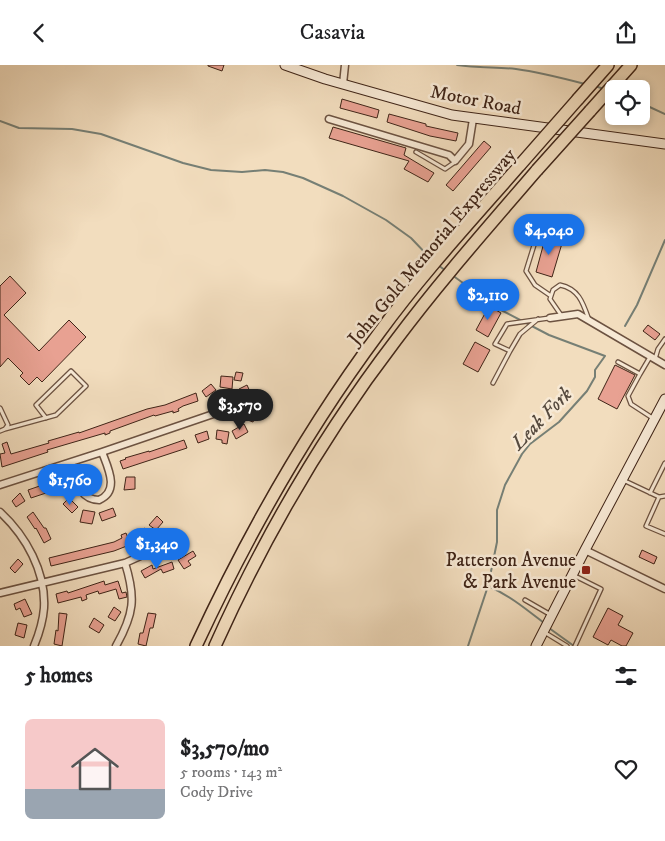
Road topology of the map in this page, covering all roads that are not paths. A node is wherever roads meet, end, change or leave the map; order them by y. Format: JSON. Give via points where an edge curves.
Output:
{"nodes":[{"id":1,"x":285,"y":65,"type":"edge"},
{"id":2,"x":345,"y":65,"type":"edge"},
{"id":3,"x":608,"y":65,"type":"edge"},
{"id":4,"x":631,"y":65,"type":"edge"},
{"id":5,"x":343,"y":84,"type":"junction"},
{"id":6,"x":329,"y":119,"type":"dead end"},
{"id":7,"x":473,"y":119,"type":"junction"},
{"id":8,"x":665,"y":144,"type":"edge"},
{"id":9,"x":416,"y":152,"type":"dead end"},
{"id":10,"x":455,"y":161,"type":"junction"},
{"id":11,"x":535,"y":242,"type":"dead end"},
{"id":12,"x":551,"y":296,"type":"junction"},
{"id":13,"x":561,"y":316,"type":"junction"},
{"id":14,"x":550,"y":317,"type":"joint"},
{"id":15,"x":538,"y":319,"type":"junction"},
{"id":16,"x":589,"y":320,"type":"junction"},
{"id":17,"x":665,"y":339,"type":"edge"},
{"id":18,"x":510,"y":351,"type":"junction"},
{"id":19,"x":653,"y":358,"type":"junction"},
{"id":20,"x":618,"y":362,"type":"dead end"},
{"id":21,"x":665,"y":365,"type":"edge"},
{"id":22,"x":640,"y":374,"type":"junction"},
{"id":23,"x":492,"y":383,"type":"dead end"},
{"id":24,"x":665,"y":400,"type":"edge"},
{"id":25,"x":0,"y":408,"type":"edge"},
{"id":26,"x":225,"y":410,"type":"dead end"},
{"id":27,"x":46,"y":418,"type":"junction"},
{"id":28,"x":654,"y":419,"type":"junction"},
{"id":29,"x":7,"y":427,"type":"junction"},
{"id":30,"x":0,"y":431,"type":"edge"},
{"id":31,"x":102,"y":452,"type":"junction"},
{"id":32,"x":69,"y":463,"type":"junction"},
{"id":33,"x":665,"y":463,"type":"edge"},
{"id":34,"x":622,"y":479,"type":"junction"},
{"id":35,"x":0,"y":485,"type":"edge"},
{"id":36,"x":650,"y":493,"type":"junction"},
{"id":37,"x":665,"y":495,"type":"edge"},
{"id":38,"x":659,"y":497,"type":"junction"},
{"id":39,"x":0,"y":512,"type":"edge"},
{"id":40,"x":665,"y":534,"type":"edge"},
{"id":41,"x":174,"y":541,"type":"dead end"},
{"id":42,"x":585,"y":550,"type":"junction"},
{"id":43,"x":125,"y":563,"type":"junction"},
{"id":44,"x":572,"y":575,"type":"junction"},
{"id":45,"x":42,"y":583,"type":"junction"},
{"id":46,"x":665,"y":589,"type":"edge"},
{"id":47,"x":0,"y":593,"type":"edge"},
{"id":48,"x":525,"y":600,"type":"dead end"},
{"id":49,"x":552,"y":615,"type":"junction"},
{"id":50,"x":543,"y":632,"type":"junction"},
{"id":51,"x":34,"y":646,"type":"edge"},
{"id":52,"x":116,"y":646,"type":"edge"},
{"id":53,"x":196,"y":646,"type":"edge"},
{"id":54,"x":215,"y":646,"type":"edge"},
{"id":55,"x":536,"y":646,"type":"edge"},
{"id":56,"x":567,"y":646,"type":"edge"},
{"id":57,"x":575,"y":646,"type":"edge"}],
"edges":[{"from":1,"to":5,"type":"street","name":"Motor Road"},
{"from":2,"to":5,"type":"street"},
{"from":3,"to":53,"type":"highway","name":"John Gold Memorial Expressway","bridge":true,"via":[[414,288],[379,333],[312,429],[252,532]]},
{"from":4,"to":54,"type":"highway","name":"John Gold Memorial Expressway","bridge":true,"via":[[434,291],[358,391],[290,499]]},
{"from":5,"to":7,"type":"street","name":"Motor Road"},
{"from":6,"to":10,"type":"street","via":[[448,155]]},
{"from":7,"to":8,"type":"street","name":"Motor Road"},
{"from":7,"to":10,"type":"street","via":[[469,144]]},
{"from":9,"to":10,"type":"lane","via":[[445,169]]},
{"from":11,"to":12,"type":"lane","via":[[526,271],[535,285]]},
{"from":12,"to":13,"type":"lane"},
{"from":12,"to":16,"type":"lane","via":[[560,285],[570,287],[579,296]]},
{"from":13,"to":14,"type":"street"},
{"from":13,"to":16,"type":"street","via":[[578,315]]},
{"from":14,"to":15,"type":"lane"},
{"from":15,"to":18,"type":"lane","via":[[520,334]]},
{"from":15,"to":18,"type":"lane","via":[[506,324],[495,345]]},
{"from":16,"to":19,"type":"street"},
{"from":17,"to":19,"type":"lane"},
{"from":18,"to":23,"type":"lane"},
{"from":19,"to":21,"type":"street"},
{"from":19,"to":22,"type":"lane"},
{"from":20,"to":22,"type":"lane"},
{"from":22,"to":28,"type":"lane","via":[[628,396],[631,404]]},
{"from":24,"to":28,"type":"street"},
{"from":25,"to":29,"type":"lane"},
{"from":26,"to":31,"type":"street"},
{"from":27,"to":27,"type":"lane","via":[[56,415],[86,386],[72,371],[36,405]]},
{"from":27,"to":29,"type":"lane"},
{"from":28,"to":34,"type":"street"},
{"from":29,"to":30,"type":"lane"},
{"from":31,"to":32,"type":"street"},
{"from":31,"to":32,"type":"street","via":[[112,486],[108,494],[99,500],[85,497]]},
{"from":32,"to":35,"type":"street"},
{"from":33,"to":36,"type":"lane"},
{"from":34,"to":36,"type":"lane"},
{"from":34,"to":42,"type":"street"},
{"from":36,"to":38,"type":"lane"},
{"from":37,"to":38,"type":"lane"},
{"from":38,"to":40,"type":"lane","via":[[646,525]]},
{"from":39,"to":45,"type":"street","via":[[26,543]]},
{"from":41,"to":43,"type":"street"},
{"from":42,"to":44,"type":"street"},
{"from":42,"to":46,"type":"street"},
{"from":43,"to":45,"type":"street"},
{"from":43,"to":52,"type":"street","via":[[133,601],[130,619]]},
{"from":44,"to":49,"type":"street"},
{"from":44,"to":57,"type":"lane","via":[[601,589]]},
{"from":45,"to":47,"type":"street"},
{"from":45,"to":51,"type":"street","via":[[44,608]]},
{"from":48,"to":49,"type":"lane"},
{"from":49,"to":50,"type":"street"},
{"from":50,"to":55,"type":"street"},
{"from":50,"to":56,"type":"lane"}]}
